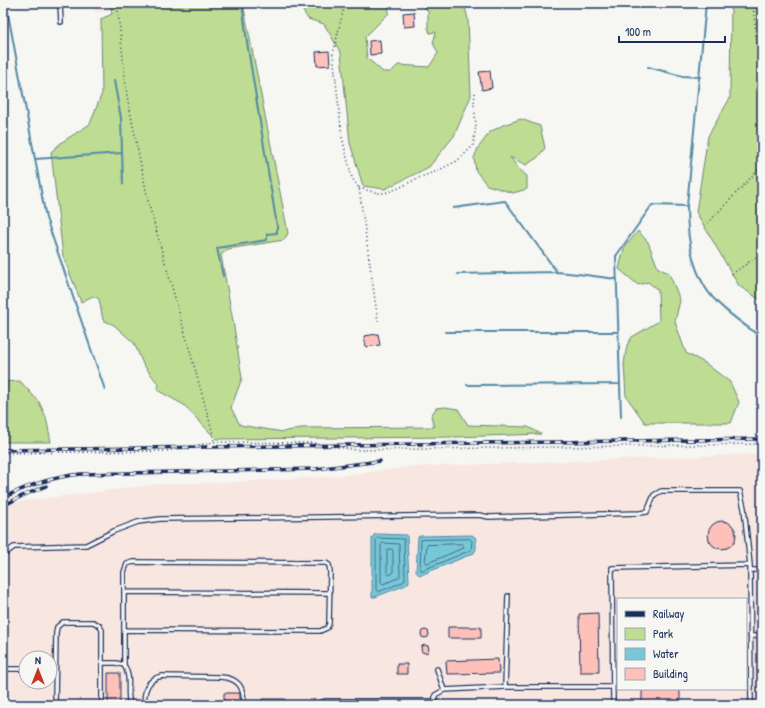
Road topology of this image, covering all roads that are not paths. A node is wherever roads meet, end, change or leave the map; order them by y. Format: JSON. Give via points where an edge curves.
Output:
{"nodes":[{"id":1,"x":59,"y":3,"type":"edge"},
{"id":2,"x":61,"y":22,"type":"dead end"},
{"id":3,"x":3,"y":555,"type":"edge"},
{"id":4,"x":750,"y":567,"type":"junction"},
{"id":5,"x":762,"y":570,"type":"edge"},
{"id":6,"x":124,"y":592,"type":"junction"},
{"id":7,"x":330,"y":593,"type":"junction"},
{"id":8,"x":508,"y":596,"type":"dead end"},
{"id":9,"x":124,"y":630,"type":"junction"},
{"id":10,"x":750,"y":636,"type":"junction"},
{"id":11,"x":762,"y":636,"type":"edge"},
{"id":12,"x":103,"y":663,"type":"junction"},
{"id":13,"x":124,"y":665,"type":"junction"},
{"id":14,"x":18,"y":668,"type":"edge"},
{"id":15,"x":3,"y":669,"type":"edge"},
{"id":16,"x":438,"y":669,"type":"dead end"},
{"id":17,"x":505,"y":687,"type":"junction"},
{"id":18,"x":613,"y":688,"type":"junction"},
{"id":19,"x":444,"y":690,"type":"junction"},
{"id":20,"x":435,"y":703,"type":"edge"},
{"id":21,"x":55,"y":705,"type":"edge"},
{"id":22,"x":102,"y":705,"type":"edge"},
{"id":23,"x":130,"y":705,"type":"edge"},
{"id":24,"x":144,"y":705,"type":"edge"},
{"id":25,"x":244,"y":705,"type":"edge"},
{"id":26,"x":316,"y":705,"type":"edge"},
{"id":27,"x":613,"y":705,"type":"edge"},
{"id":28,"x":751,"y":705,"type":"edge"}],
"edges":[{"from":1,"to":2,"type":"lane"},
{"from":3,"to":4,"type":"lane","via":[[14,547],[86,545],[138,522],[160,519],[478,515],[489,517],[640,513],[647,512],[654,495],[661,491],[740,491]]},
{"from":4,"to":5,"type":"lane"},
{"from":4,"to":10,"type":"lane"},
{"from":4,"to":18,"type":"lane","via":[[612,568]]},
{"from":6,"to":7,"type":"lane"},
{"from":6,"to":7,"type":"lane","via":[[124,569],[127,564],[134,562],[322,563],[330,567]]},
{"from":6,"to":9,"type":"lane"},
{"from":7,"to":9,"type":"lane","via":[[329,624],[320,631]]},
{"from":8,"to":17,"type":"lane"},
{"from":9,"to":13,"type":"lane"},
{"from":10,"to":11,"type":"lane"},
{"from":10,"to":28,"type":"lane"},
{"from":12,"to":13,"type":"lane"},
{"from":12,"to":21,"type":"lane","via":[[103,635],[99,625],[93,622],[64,622],[59,625],[56,633]]},
{"from":12,"to":22,"type":"lane"},
{"from":13,"to":23,"type":"lane","via":[[128,671]]},
{"from":14,"to":15,"type":"lane"},
{"from":16,"to":19,"type":"lane"},
{"from":17,"to":18,"type":"lane"},
{"from":17,"to":19,"type":"lane"},
{"from":18,"to":27,"type":"lane"},
{"from":19,"to":20,"type":"lane","via":[[435,695]]},
{"from":20,"to":26,"type":"lane","via":[[325,700]]},
{"from":24,"to":25,"type":"lane","via":[[148,684],[162,676],[229,678],[242,687]]}]}
